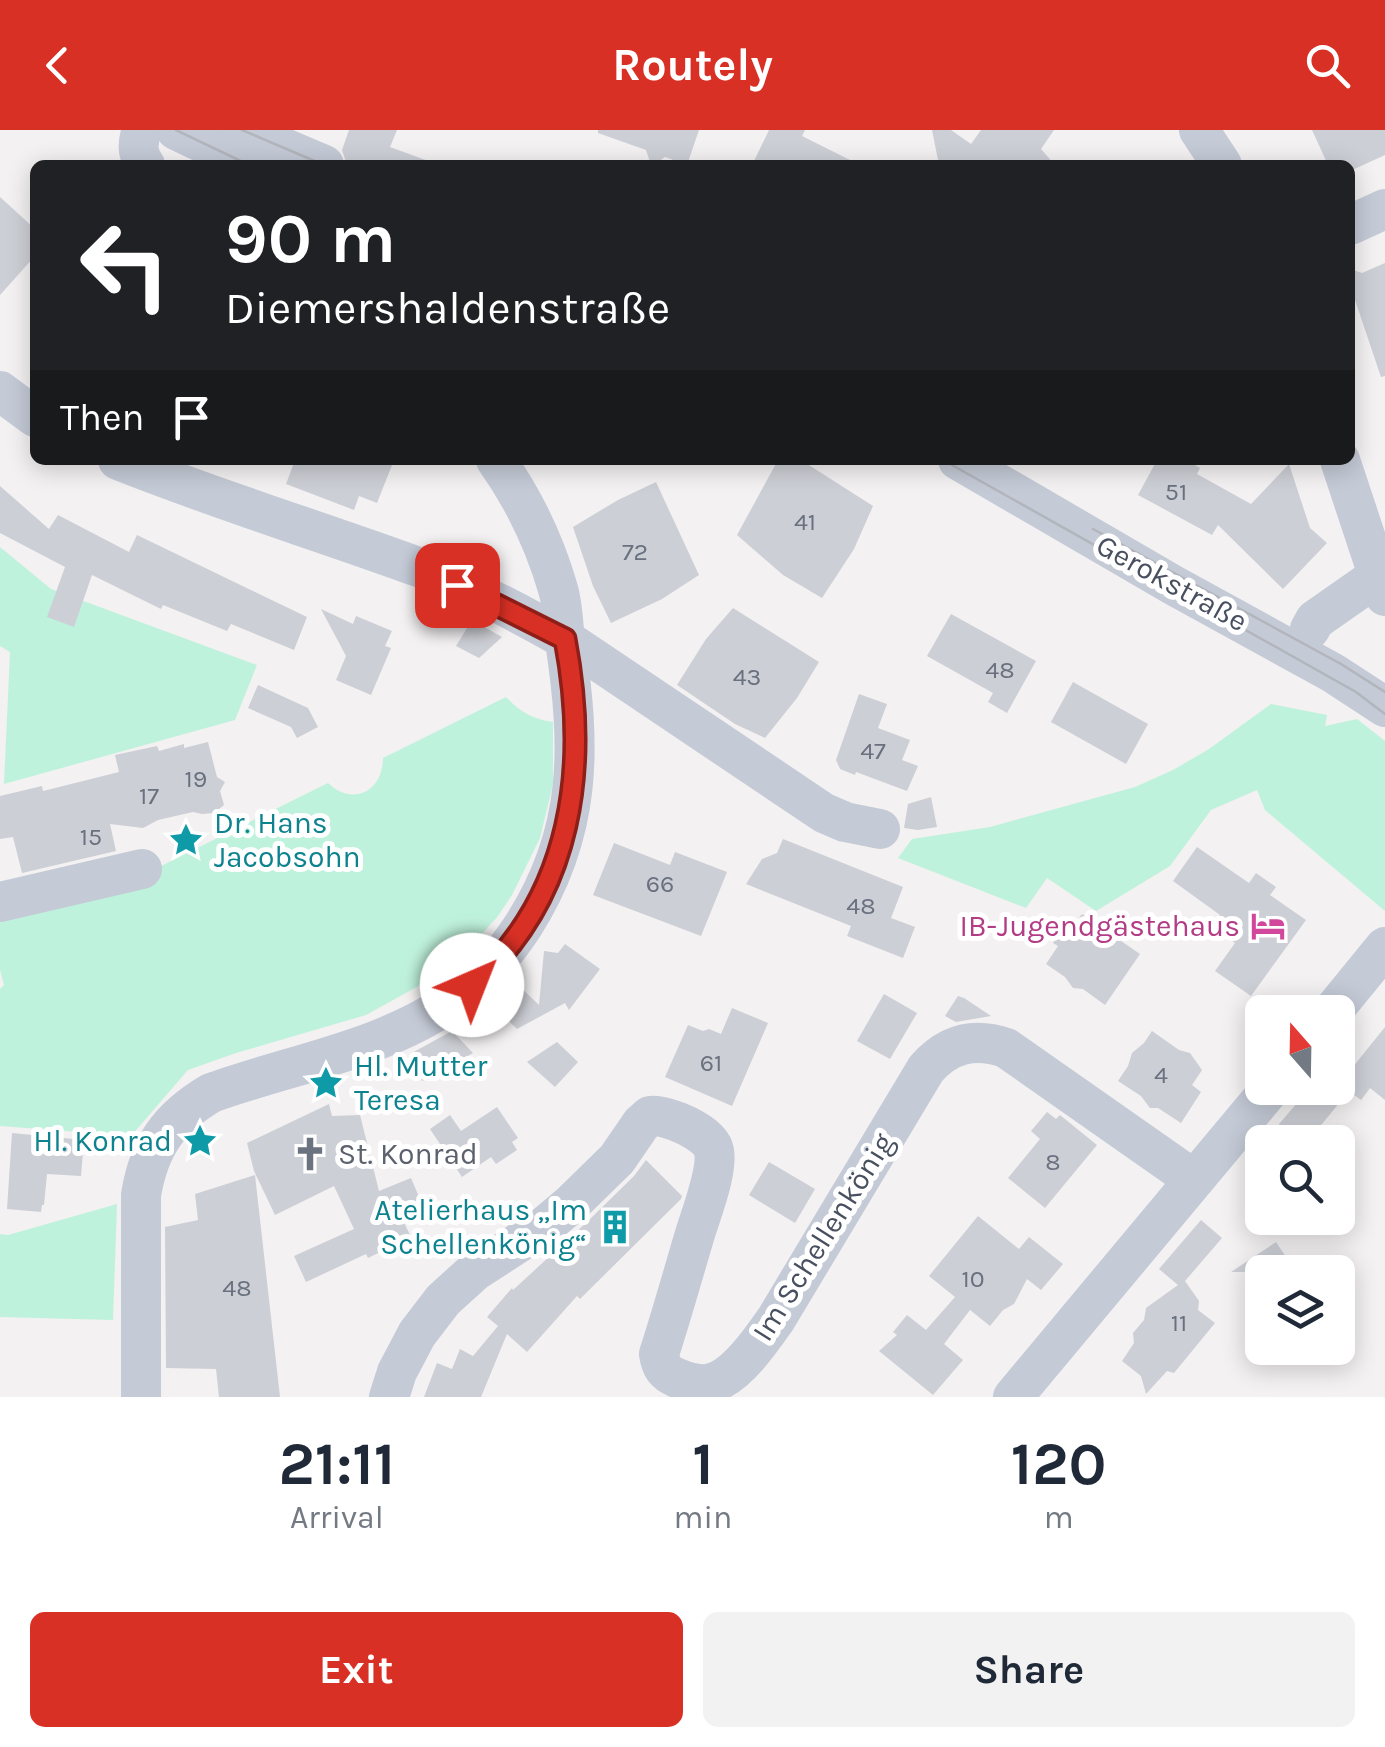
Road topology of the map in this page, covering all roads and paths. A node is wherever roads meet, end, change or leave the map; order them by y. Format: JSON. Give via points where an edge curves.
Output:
{"nodes":[{"id":1,"x":142,"y":130,"type":"edge"},
{"id":2,"x":176,"y":130,"type":"edge"},
{"id":3,"x":242,"y":130,"type":"edge"},
{"id":4,"x":1199,"y":130,"type":"edge"},
{"id":5,"x":142,"y":160,"type":"edge"},
{"id":6,"x":239,"y":160,"type":"edge"},
{"id":7,"x":312,"y":160,"type":"edge"},
{"id":8,"x":1219,"y":160,"type":"edge"},
{"id":9,"x":1385,"y":209,"type":"edge"},
{"id":10,"x":1355,"y":223,"type":"edge"},
{"id":11,"x":0,"y":391,"type":"edge"},
{"id":12,"x":30,"y":413,"type":"edge"},
{"id":13,"x":130,"y":465,"type":"edge"},
{"id":14,"x":499,"y":465,"type":"edge"},
{"id":15,"x":967,"y":465,"type":"edge"},
{"id":16,"x":1359,"y":479,"type":"edge"},
{"id":17,"x":1382,"y":586,"type":"edge"},
{"id":18,"x":1310,"y":629,"type":"dead end"},
{"id":19,"x":565,"y":639,"type":"junction"},
{"id":20,"x":1385,"y":707,"type":"edge"},
{"id":21,"x":880,"y":829,"type":"dead end"},
{"id":22,"x":142,"y":869,"type":"dead end"},
{"id":23,"x":0,"y":902,"type":"edge"},
{"id":24,"x":1385,"y":948,"type":"edge"},
{"id":25,"x":1346,"y":995,"type":"edge"},
{"id":26,"x":1256,"y":1105,"type":"edge"},
{"id":27,"x":1193,"y":1179,"type":"junction"},
{"id":28,"x":141,"y":1397,"type":"edge"},
{"id":29,"x":389,"y":1397,"type":"edge"},
{"id":30,"x":1013,"y":1397,"type":"edge"}],
"edges":[{"from":1,"to":5,"type":"street"},
{"from":2,"to":6,"type":"street"},
{"from":3,"to":7,"type":"street"},
{"from":4,"to":8,"type":"street"},
{"from":9,"to":10,"type":"street"},
{"from":11,"to":12,"type":"street"},
{"from":13,"to":19,"type":"street","via":[[424,569]]},
{"from":14,"to":19,"type":"street","via":[[548,560]]},
{"from":15,"to":20,"type":"street","name":"Gerokstraße"},
{"from":16,"to":17,"type":"street"},
{"from":17,"to":18,"type":"street","via":[[1315,620]]},
{"from":19,"to":21,"type":"street","via":[[824,812]]},
{"from":19,"to":28,"type":"street","via":[[575,717],[569,815],[540,899],[512,943],[488,971],[427,1018],[212,1093],[189,1106],[152,1152],[142,1195]]},
{"from":22,"to":23,"type":"street"},
{"from":24,"to":25,"type":"street"},
{"from":26,"to":27,"type":"street"},
{"from":27,"to":29,"type":"street","name":"Im Schellenkönig","via":[[1006,1048],[976,1042],[948,1050],[926,1069],[770,1329],[724,1378],[696,1384],[669,1374],[660,1354],[710,1187],[714,1150],[706,1136],[655,1114],[572,1204],[443,1300],[417,1334]]},
{"from":27,"to":30,"type":"street"}]}
